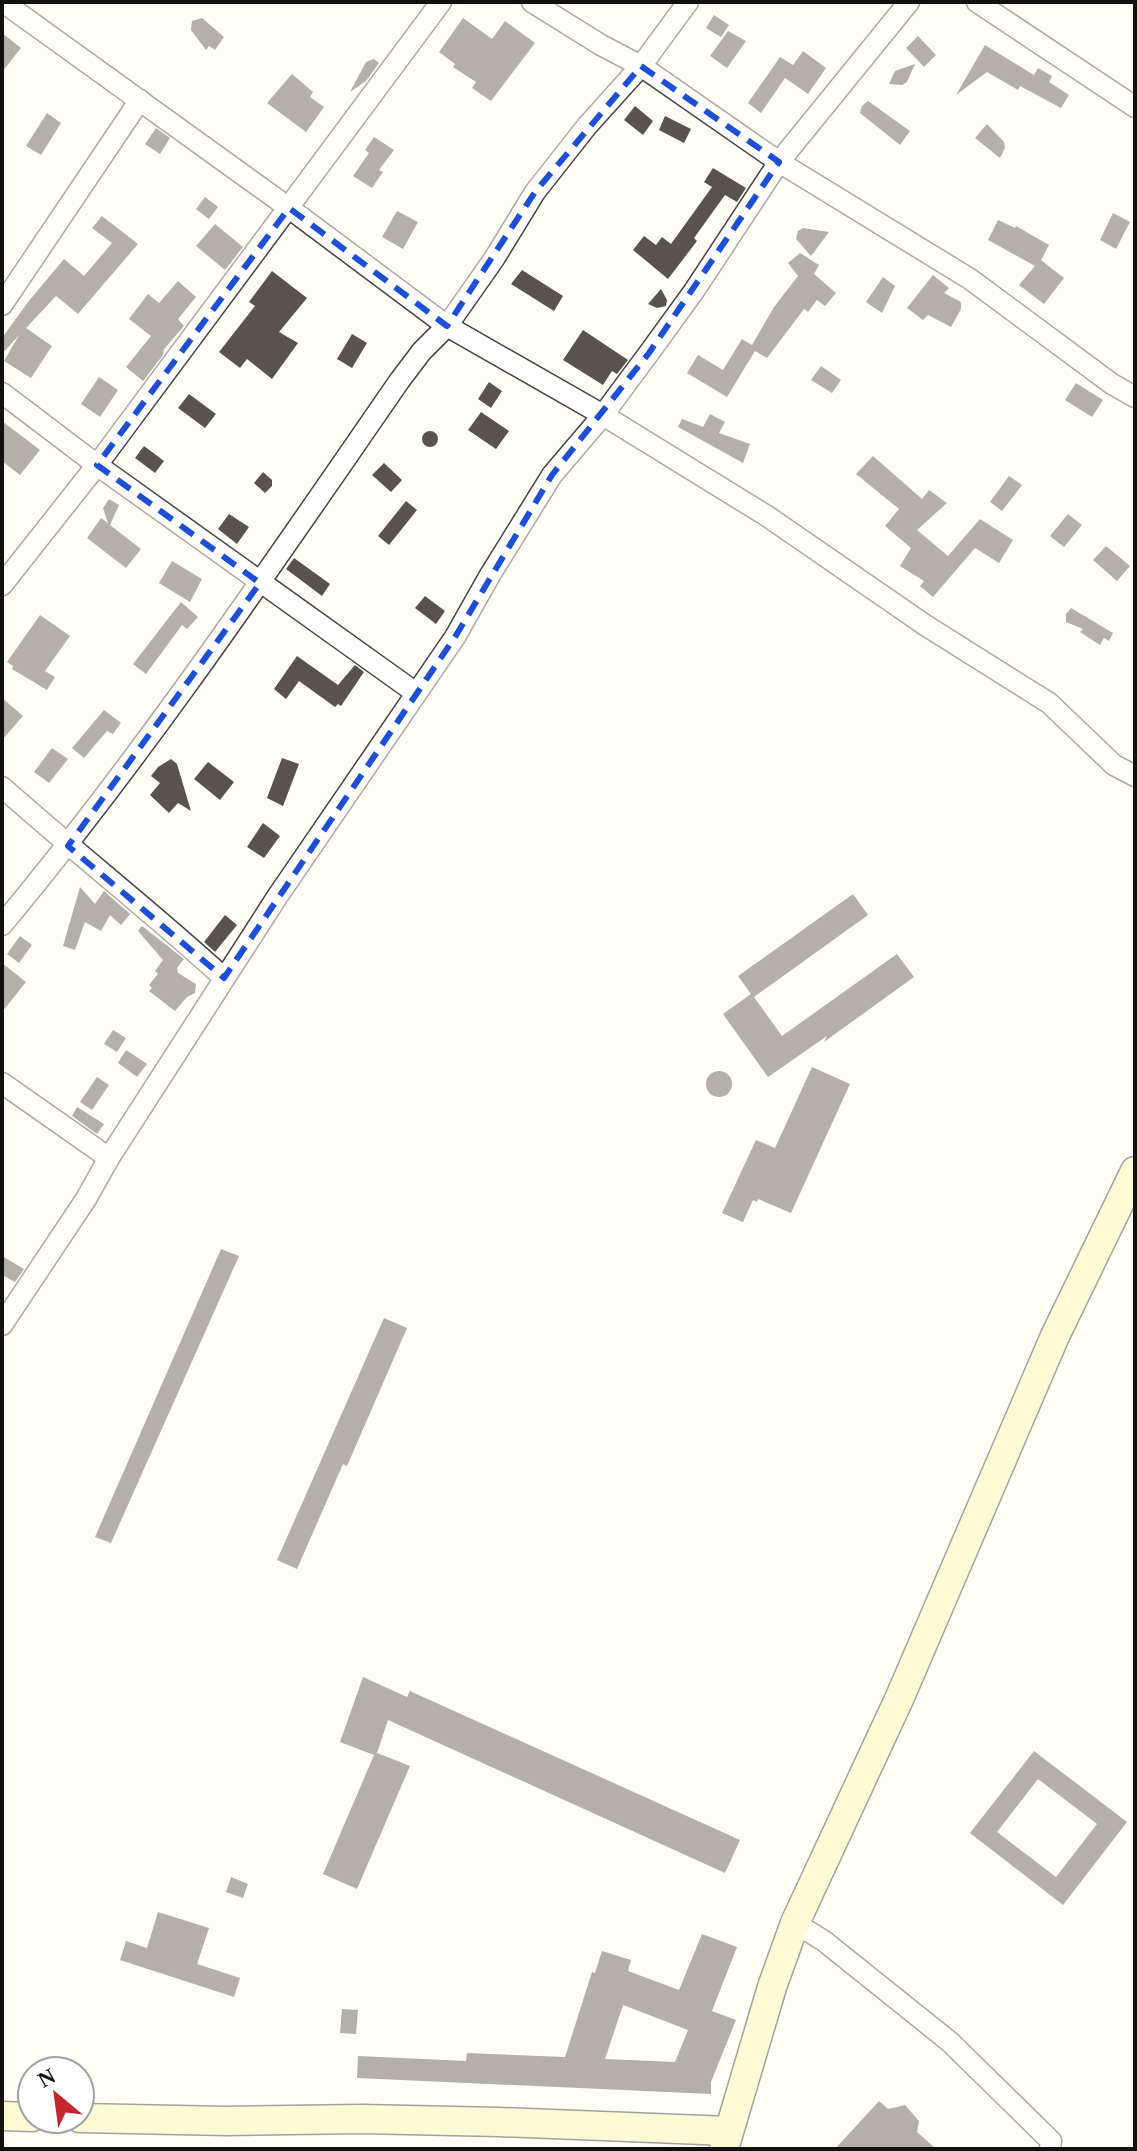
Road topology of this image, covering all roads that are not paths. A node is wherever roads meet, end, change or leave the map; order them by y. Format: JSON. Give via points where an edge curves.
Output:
{"nodes":[{"id":1,"x":3,"y":2,"type":"edge"},
{"id":2,"x":441,"y":2,"type":"edge"},
{"id":3,"x":532,"y":2,"type":"edge"},
{"id":4,"x":688,"y":2,"type":"edge"},
{"id":5,"x":909,"y":2,"type":"edge"},
{"id":6,"x":977,"y":2,"type":"edge"},
{"id":7,"x":641,"y":66,"type":"junction"},
{"id":8,"x":140,"y":100,"type":"junction"},
{"id":9,"x":1135,"y":107,"type":"edge"},
{"id":10,"x":779,"y":162,"type":"junction"},
{"id":11,"x":289,"y":208,"type":"junction"},
{"id":12,"x":2,"y":305,"type":"edge"},
{"id":13,"x":447,"y":326,"type":"junction"},
{"id":14,"x":2,"y":393,"type":"edge"},
{"id":15,"x":1135,"y":397,"type":"edge"},
{"id":16,"x":603,"y":415,"type":"junction"},
{"id":17,"x":97,"y":465,"type":"junction"},
{"id":18,"x":260,"y":583,"type":"junction"},
{"id":19,"x":2,"y":585,"type":"edge"},
{"id":20,"x":416,"y":693,"type":"junction"},
{"id":21,"x":1135,"y":776,"type":"edge"},
{"id":22,"x":2,"y":787,"type":"edge"},
{"id":23,"x":68,"y":846,"type":"junction"},
{"id":24,"x":2,"y":925,"type":"edge"},
{"id":25,"x":224,"y":978,"type":"junction"},
{"id":26,"x":2,"y":1083,"type":"edge"},
{"id":27,"x":109,"y":1158,"type":"junction"},
{"id":28,"x":1135,"y":1171,"type":"edge"},
{"id":29,"x":2,"y":1325,"type":"edge"},
{"id":30,"x":795,"y":1923,"type":"junction"},
{"id":31,"x":96,"y":2118,"type":"edge"},
{"id":32,"x":726,"y":2140,"type":"edge"},
{"id":33,"x":1050,"y":2149,"type":"edge"}],
"edges":[{"from":1,"to":8,"type":"street"},
{"from":2,"to":11,"type":"street"},
{"from":3,"to":7,"type":"street"},
{"from":4,"to":7,"type":"street"},
{"from":5,"to":10,"type":"street"},
{"from":6,"to":9,"type":"street"},
{"from":7,"to":10,"type":"street"},
{"from":7,"to":13,"type":"street","via":[[535,192]]},
{"from":8,"to":11,"type":"street"},
{"from":8,"to":12,"type":"street"},
{"from":10,"to":15,"type":"street","via":[[970,279]]},
{"from":10,"to":16,"type":"street"},
{"from":11,"to":13,"type":"street"},
{"from":11,"to":17,"type":"street"},
{"from":13,"to":16,"type":"street"},
{"from":13,"to":18,"type":"street","via":[[400,380]]},
{"from":14,"to":17,"type":"street"},
{"from":16,"to":20,"type":"street","via":[[552,475]]},
{"from":16,"to":21,"type":"street","via":[[767,516],[1049,703],[1114,765]]},
{"from":17,"to":18,"type":"street"},
{"from":17,"to":19,"type":"street"},
{"from":18,"to":20,"type":"street"},
{"from":18,"to":23,"type":"street"},
{"from":20,"to":25,"type":"street"},
{"from":22,"to":23,"type":"street"},
{"from":23,"to":24,"type":"street"},
{"from":23,"to":25,"type":"street"},
{"from":25,"to":27,"type":"street"},
{"from":26,"to":27,"type":"street"},
{"from":27,"to":29,"type":"street"},
{"from":28,"to":30,"type":"street","via":[[1055,1336],[900,1697]]},
{"from":30,"to":32,"type":"street"},
{"from":30,"to":33,"type":"street","via":[[950,2042],[1051,2141]]},
{"from":31,"to":32,"type":"street","via":[[499,2122]]}]}
